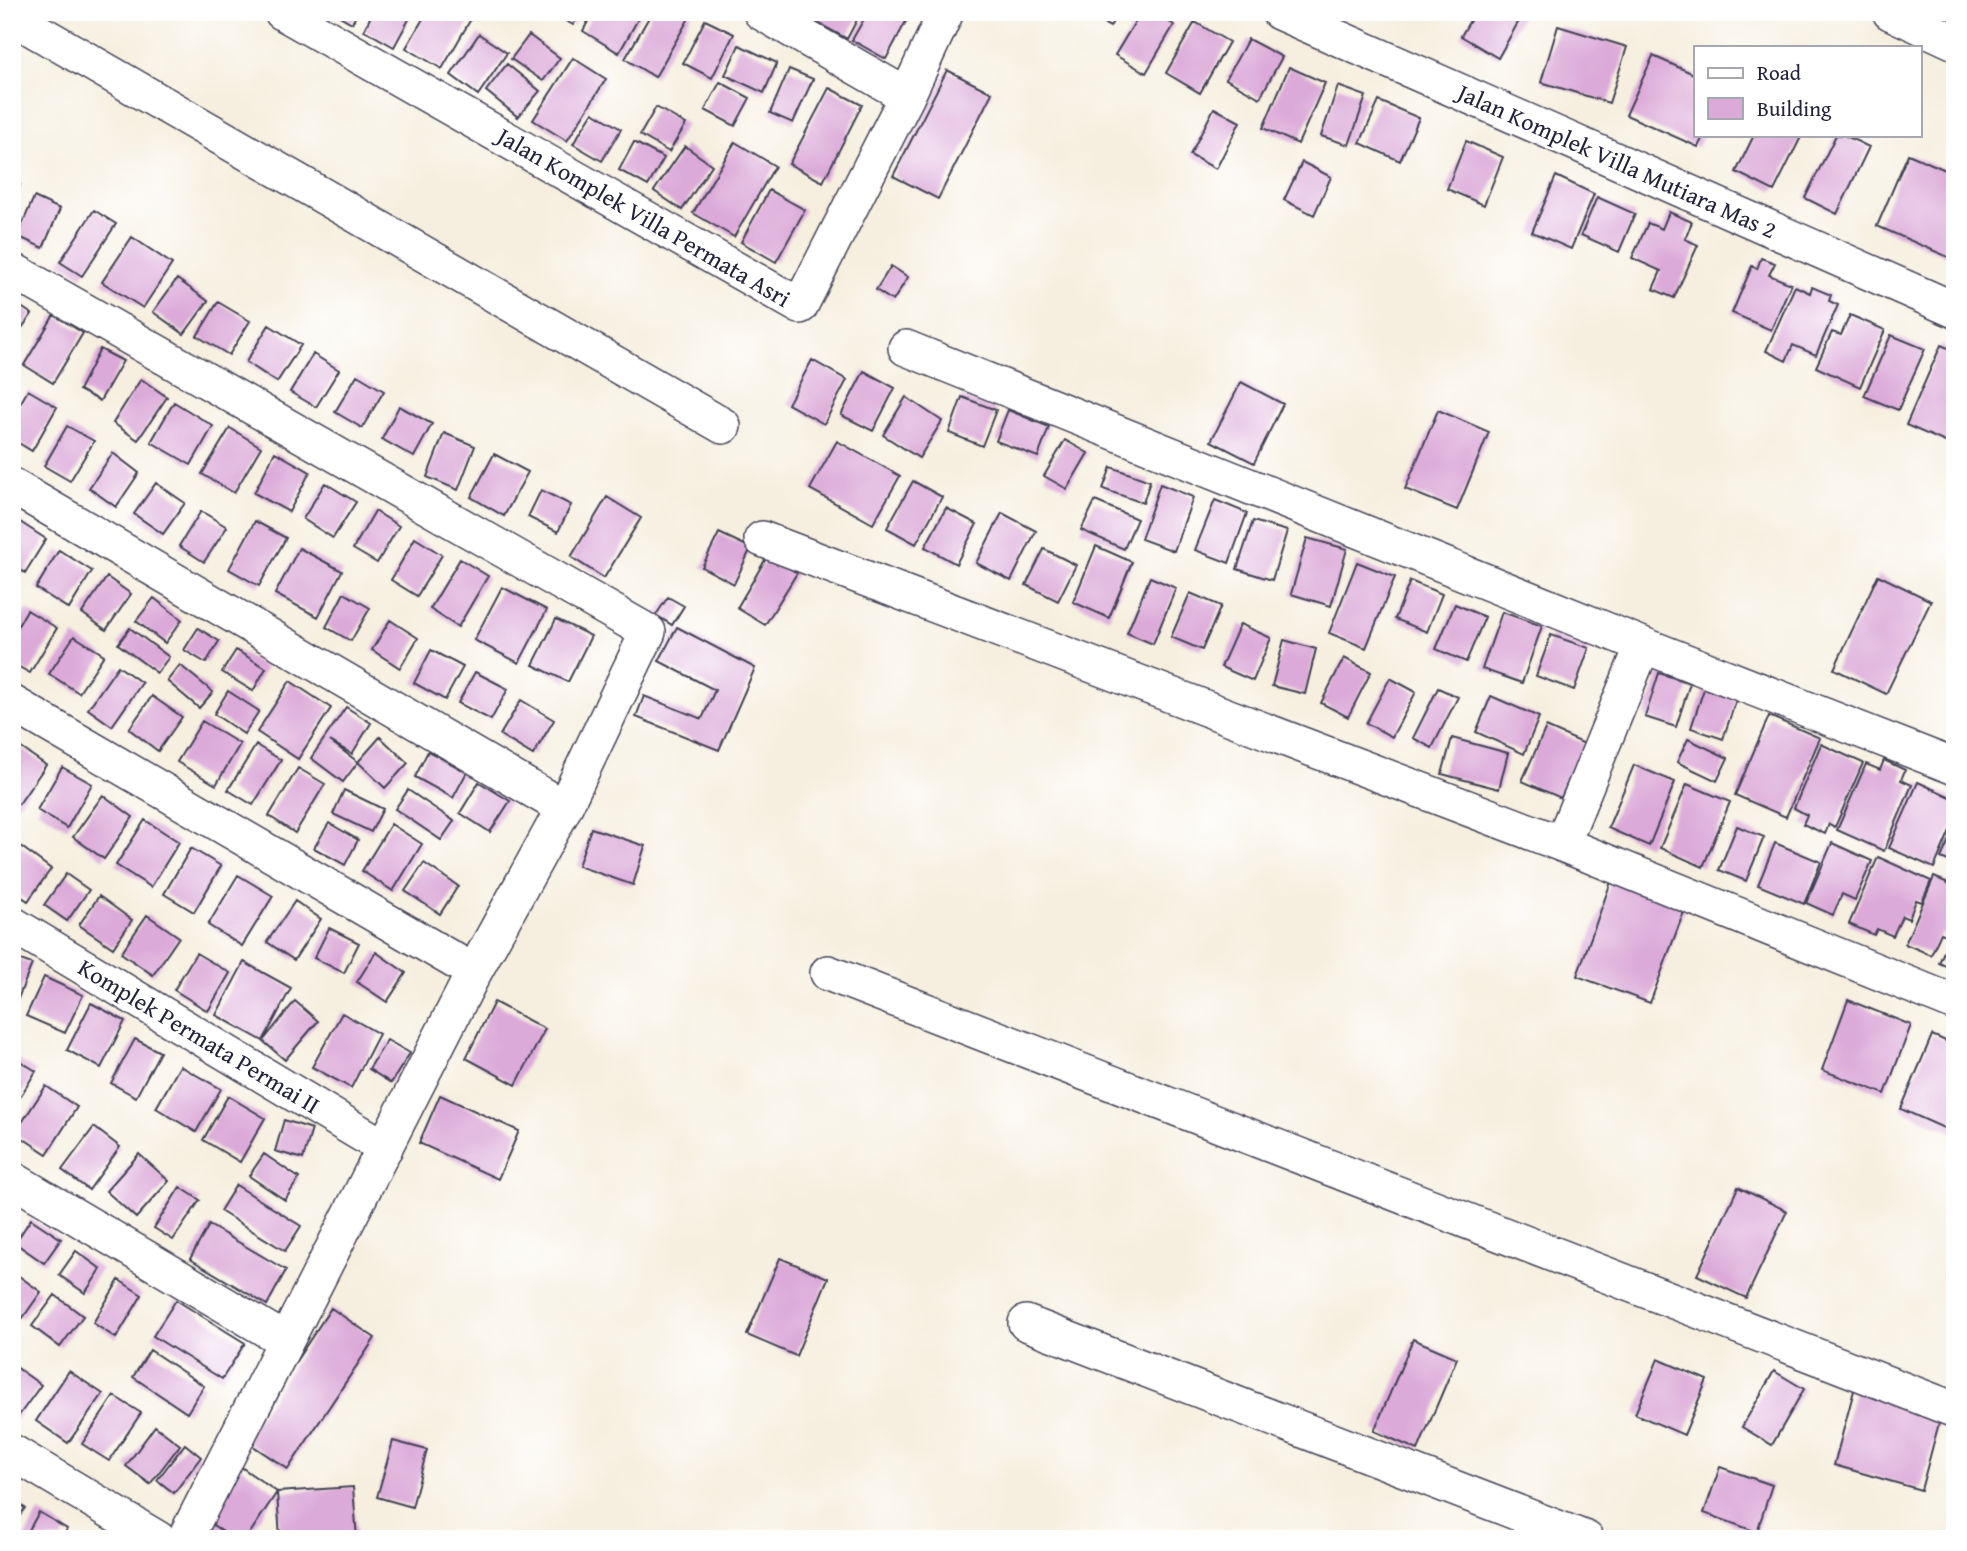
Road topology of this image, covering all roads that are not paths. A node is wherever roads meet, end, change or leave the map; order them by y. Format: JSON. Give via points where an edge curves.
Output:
{"nodes":[{"id":1,"x":282,"y":12,"type":"edge"},
{"id":2,"x":761,"y":12,"type":"edge"},
{"id":3,"x":946,"y":12,"type":"edge"},
{"id":4,"x":1279,"y":12,"type":"edge"},
{"id":5,"x":1890,"y":12,"type":"edge"},
{"id":6,"x":12,"y":17,"type":"edge"},
{"id":7,"x":1955,"y":42,"type":"edge"},
{"id":8,"x":907,"y":96,"type":"junction"},
{"id":9,"x":12,"y":270,"type":"edge"},
{"id":10,"x":1955,"y":310,"type":"edge"},
{"id":11,"x":906,"y":348,"type":"dead end"},
{"id":12,"x":723,"y":426,"type":"dead end"},
{"id":13,"x":12,"y":486,"type":"edge"},
{"id":14,"x":762,"y":539,"type":"dead end"},
{"id":15,"x":1643,"y":645,"type":"junction"},
{"id":16,"x":12,"y":703,"type":"edge"},
{"id":17,"x":1955,"y":767,"type":"edge"},
{"id":18,"x":564,"y":808,"type":"junction"},
{"id":19,"x":1562,"y":844,"type":"junction"},
{"id":20,"x":12,"y":924,"type":"edge"},
{"id":21,"x":474,"y":972,"type":"junction"},
{"id":22,"x":828,"y":973,"type":"dead end"},
{"id":23,"x":1955,"y":1003,"type":"edge"},
{"id":24,"x":385,"y":1147,"type":"junction"},
{"id":25,"x":12,"y":1179,"type":"edge"},
{"id":26,"x":1026,"y":1323,"type":"dead end"},
{"id":27,"x":286,"y":1341,"type":"junction"},
{"id":28,"x":1955,"y":1410,"type":"edge"},
{"id":29,"x":12,"y":1452,"type":"edge"},
{"id":30,"x":158,"y":1539,"type":"edge"},
{"id":31,"x":185,"y":1539,"type":"edge"},
{"id":32,"x":1586,"y":1539,"type":"edge"}],
"edges":[{"from":1,"to":8,"type":"street","name":"Jalan Komplek Villa Permata Asri","via":[[800,306]]},
{"from":2,"to":8,"type":"street"},
{"from":3,"to":8,"type":"street","name":"Jalan Komplek Villa Permata Asri"},
{"from":4,"to":10,"type":"street","name":"Jalan Komplek Villa Mutiara Mas 2"},
{"from":5,"to":7,"type":"street"},
{"from":6,"to":12,"type":"street"},
{"from":9,"to":18,"type":"street","via":[[648,632]]},
{"from":11,"to":15,"type":"street"},
{"from":13,"to":18,"type":"street"},
{"from":14,"to":19,"type":"street"},
{"from":15,"to":17,"type":"street"},
{"from":15,"to":19,"type":"street"},
{"from":16,"to":21,"type":"street"},
{"from":18,"to":21,"type":"street"},
{"from":19,"to":23,"type":"street"},
{"from":20,"to":24,"type":"street","name":"Komplek Permata Permai II"},
{"from":21,"to":24,"type":"street"},
{"from":22,"to":28,"type":"street"},
{"from":24,"to":27,"type":"street"},
{"from":25,"to":27,"type":"street"},
{"from":26,"to":32,"type":"street"},
{"from":27,"to":31,"type":"street"},
{"from":29,"to":30,"type":"street"}]}
